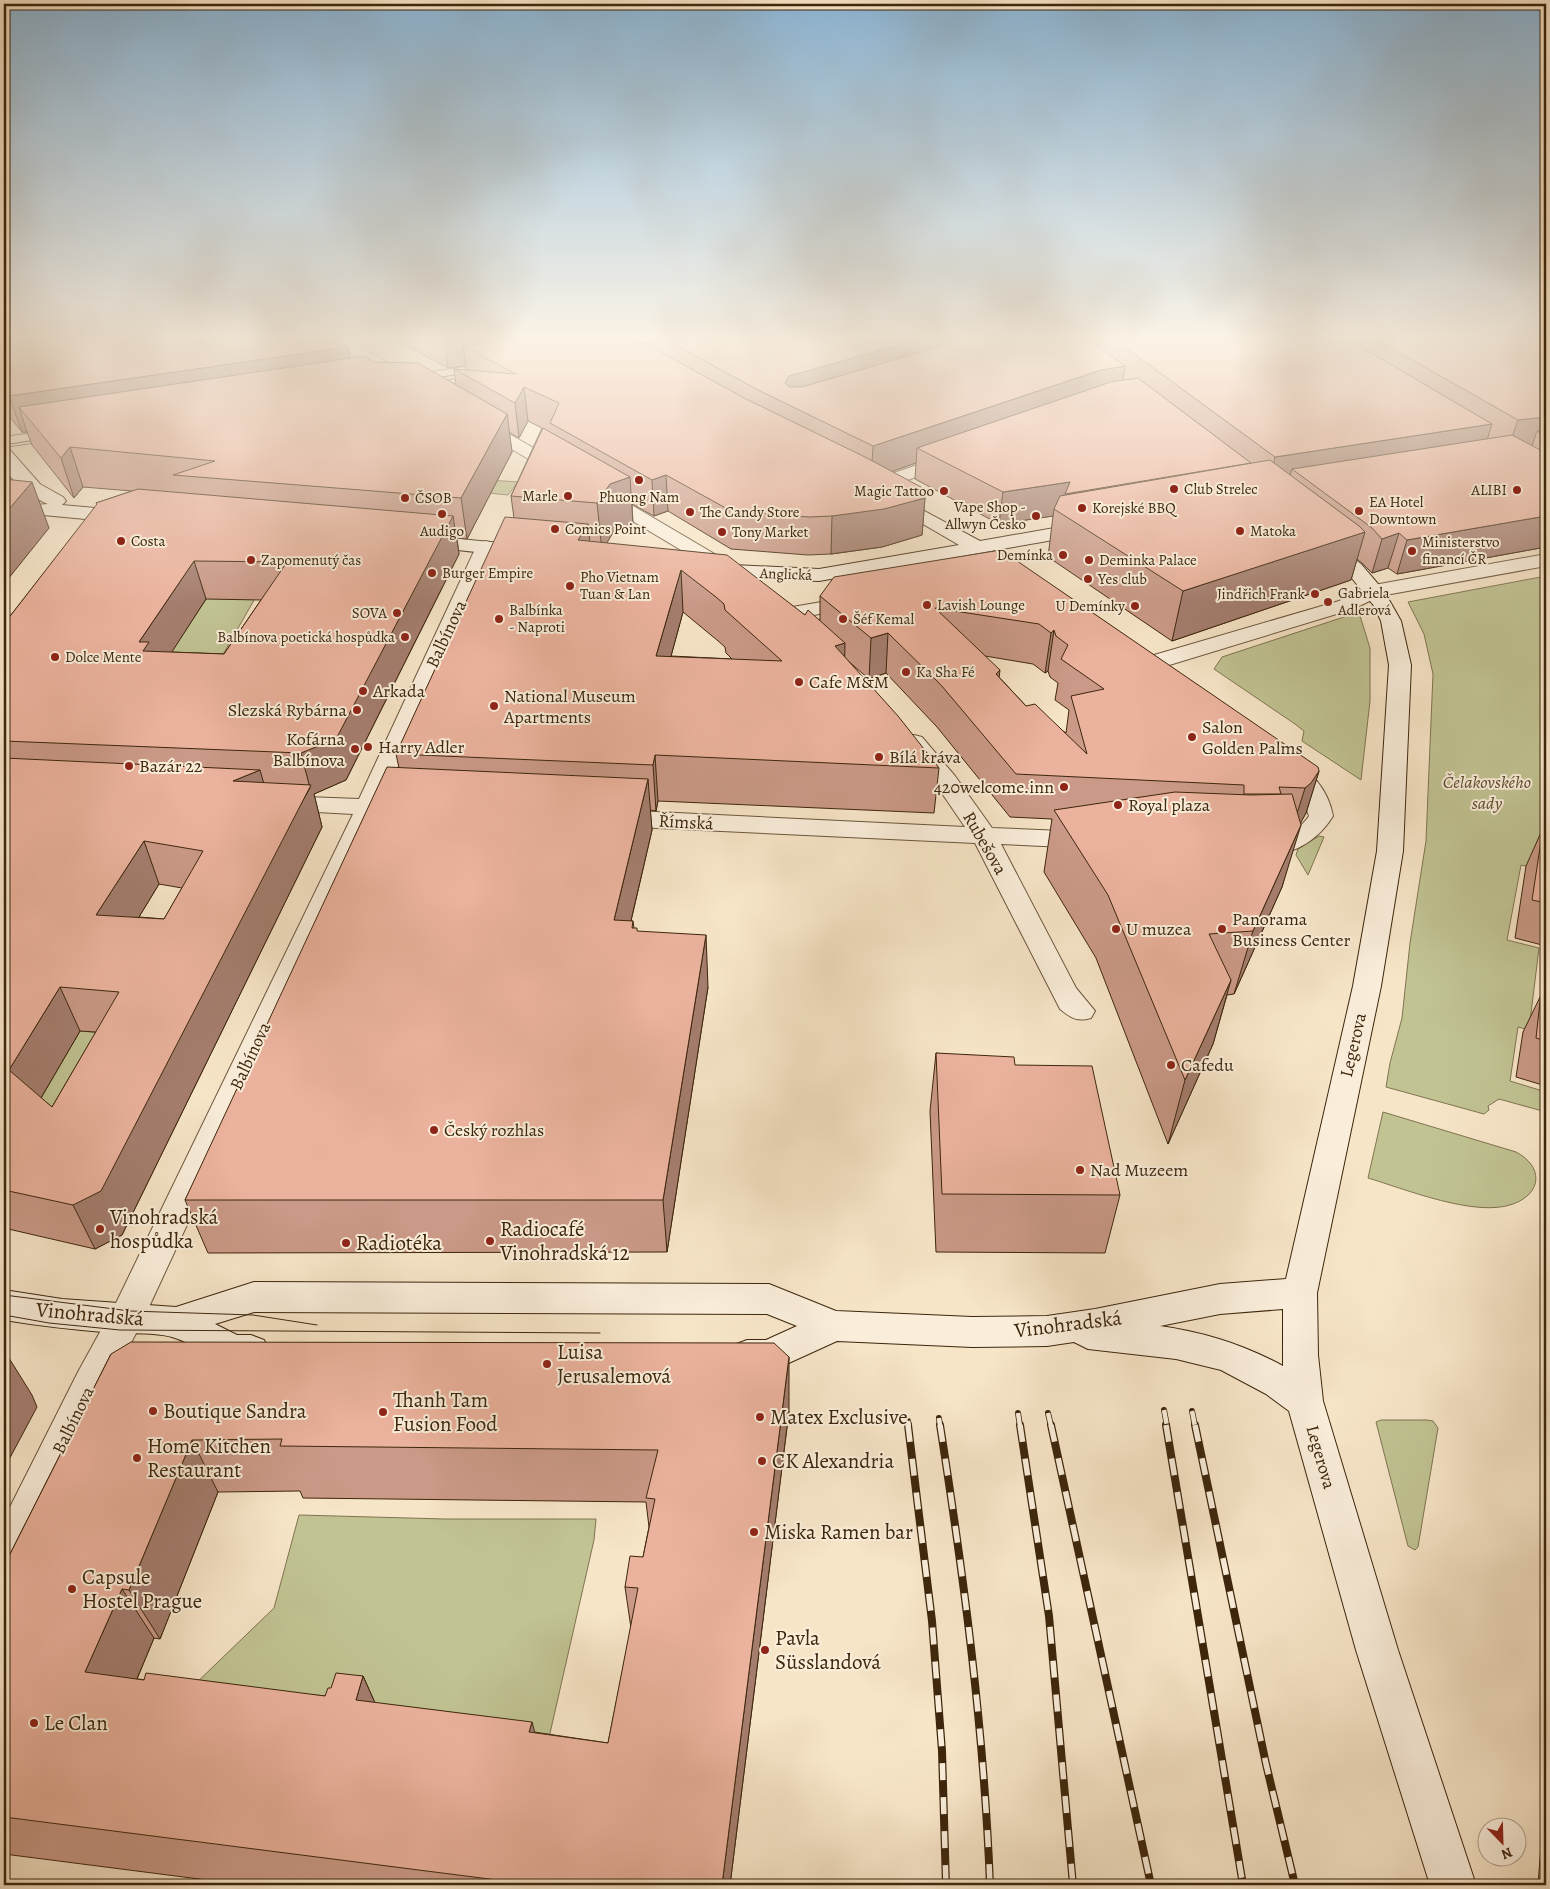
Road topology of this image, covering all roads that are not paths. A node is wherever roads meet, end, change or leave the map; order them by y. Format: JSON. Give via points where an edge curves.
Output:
{"nodes":[{"id":1,"x":490,"y":428,"type":"edge"},
{"id":2,"x":84,"y":430,"type":"edge"},
{"id":3,"x":4,"y":442,"type":"edge"},
{"id":4,"x":4,"y":454,"type":"edge"},
{"id":5,"x":963,"y":455,"type":"edge"},
{"id":6,"x":20,"y":474,"type":"junction"},
{"id":7,"x":853,"y":478,"type":"edge"},
{"id":8,"x":870,"y":487,"type":"junction"},
{"id":9,"x":9,"y":508,"type":"edge"},
{"id":10,"x":96,"y":514,"type":"junction"},
{"id":11,"x":142,"y":518,"type":"edge"},
{"id":12,"x":1102,"y":525,"type":"edge"},
{"id":13,"x":84,"y":530,"type":"edge"},
{"id":14,"x":1307,"y":532,"type":"edge"},
{"id":15,"x":670,"y":536,"type":"junction"},
{"id":16,"x":404,"y":540,"type":"edge"},
{"id":17,"x":486,"y":547,"type":"junction"},
{"id":18,"x":977,"y":547,"type":"junction"},
{"id":19,"x":550,"y":554,"type":"edge"},
{"id":20,"x":662,"y":555,"type":"edge"},
{"id":21,"x":1546,"y":560,"type":"edge"},
{"id":22,"x":682,"y":566,"type":"edge"},
{"id":23,"x":730,"y":571,"type":"junction"},
{"id":24,"x":845,"y":572,"type":"junction"},
{"id":25,"x":1374,"y":591,"type":"junction"},
{"id":26,"x":871,"y":600,"type":"edge"},
{"id":27,"x":782,"y":615,"type":"junction"},
{"id":28,"x":802,"y":634,"type":"edge"},
{"id":29,"x":1164,"y":679,"type":"edge"},
{"id":30,"x":902,"y":728,"type":"edge"},
{"id":31,"x":1269,"y":754,"type":"edge"},
{"id":32,"x":259,"y":802,"type":"edge"},
{"id":33,"x":367,"y":807,"type":"junction"},
{"id":34,"x":434,"y":810,"type":"edge"},
{"id":35,"x":593,"y":817,"type":"edge"},
{"id":36,"x":984,"y":835,"type":"junction"},
{"id":37,"x":1110,"y":841,"type":"edge"},
{"id":38,"x":1235,"y":847,"type":"edge"},
{"id":39,"x":1081,"y":1010,"type":"dead end"},
{"id":40,"x":1300,"y":1293,"type":"junction"},
{"id":41,"x":4,"y":1305,"type":"edge"},
{"id":42,"x":125,"y":1319,"type":"junction"},
{"id":43,"x":176,"y":1322,"type":"junction"},
{"id":44,"x":834,"y":1326,"type":"junction"},
{"id":45,"x":1047,"y":1331,"type":"junction"},
{"id":46,"x":283,"y":1351,"type":"edge"},
{"id":47,"x":719,"y":1356,"type":"edge"},
{"id":48,"x":1305,"y":1401,"type":"junction"},
{"id":49,"x":4,"y":1560,"type":"edge"},
{"id":50,"x":1453,"y":1885,"type":"edge"}],
"edges":[{"from":1,"to":15,"type":"street"},
{"from":2,"to":3,"type":"street"},
{"from":4,"to":6,"type":"street"},
{"from":5,"to":8,"type":"street"},
{"from":6,"to":9,"type":"street"},
{"from":6,"to":10,"type":"street","via":[[52,500]]},
{"from":7,"to":8,"type":"street"},
{"from":8,"to":18,"type":"street"},
{"from":9,"to":10,"type":"street"},
{"from":10,"to":11,"type":"street"},
{"from":10,"to":13,"type":"street"},
{"from":12,"to":18,"type":"street","name":"Anglická"},
{"from":14,"to":25,"type":"street","name":"Legerova","via":[[1354,568]]},
{"from":15,"to":20,"type":"street","via":[[674,545]]},
{"from":15,"to":23,"type":"street"},
{"from":16,"to":17,"type":"street"},
{"from":17,"to":19,"type":"street"},
{"from":17,"to":33,"type":"street","name":"Balbínova"},
{"from":18,"to":24,"type":"street","name":"Anglická"},
{"from":18,"to":24,"type":"street","via":[[998,561],[906,573],[874,575]]},
{"from":21,"to":25,"type":"street"},
{"from":22,"to":23,"type":"street","name":"Anglická"},
{"from":23,"to":24,"type":"street","name":"Anglická","via":[[792,575]]},
{"from":23,"to":27,"type":"street"},
{"from":25,"to":29,"type":"street","via":[[1346,605],[1137,660]]},
{"from":25,"to":40,"type":"street","name":"Legerova","via":[[1391,621],[1400,665],[1390,851],[1366,986]]},
{"from":26,"to":27,"type":"street","name":"Anglická"},
{"from":27,"to":28,"type":"street"},
{"from":30,"to":36,"type":"street","name":"Rubešova"},
{"from":31,"to":38,"type":"street","via":[[1307,784],[1316,798],[1321,816],[1307,836],[1276,846]]},
{"from":32,"to":33,"type":"street"},
{"from":33,"to":34,"type":"street"},
{"from":33,"to":42,"type":"street","name":"Balbínova"},
{"from":35,"to":36,"type":"street","name":"Římská"},
{"from":36,"to":37,"type":"street","name":"Římská"},
{"from":36,"to":39,"type":"street","name":"Rubešova","via":[[1063,991]]},
{"from":40,"to":45,"type":"street","name":"Vinohradská","via":[[1220,1299]]},
{"from":40,"to":48,"type":"street","name":"Legerova","via":[[1300,1354]]},
{"from":41,"to":42,"type":"street","name":"Vinohradská"},
{"from":42,"to":43,"type":"street","name":"Vinohradská"},
{"from":42,"to":49,"type":"street","name":"Balbínova"},
{"from":43,"to":44,"type":"street","via":[[254,1298],[769,1299]]},
{"from":43,"to":46,"type":"street","via":[[234,1351]]},
{"from":44,"to":45,"type":"street","name":"Vinohradská","via":[[972,1332]]},
{"from":44,"to":47,"type":"street","via":[[768,1356]]},
{"from":45,"to":48,"type":"street","via":[[1171,1342],[1219,1353],[1262,1370]]},
{"from":48,"to":50,"type":"street","name":"Legerova","via":[[1377,1650]]}]}
